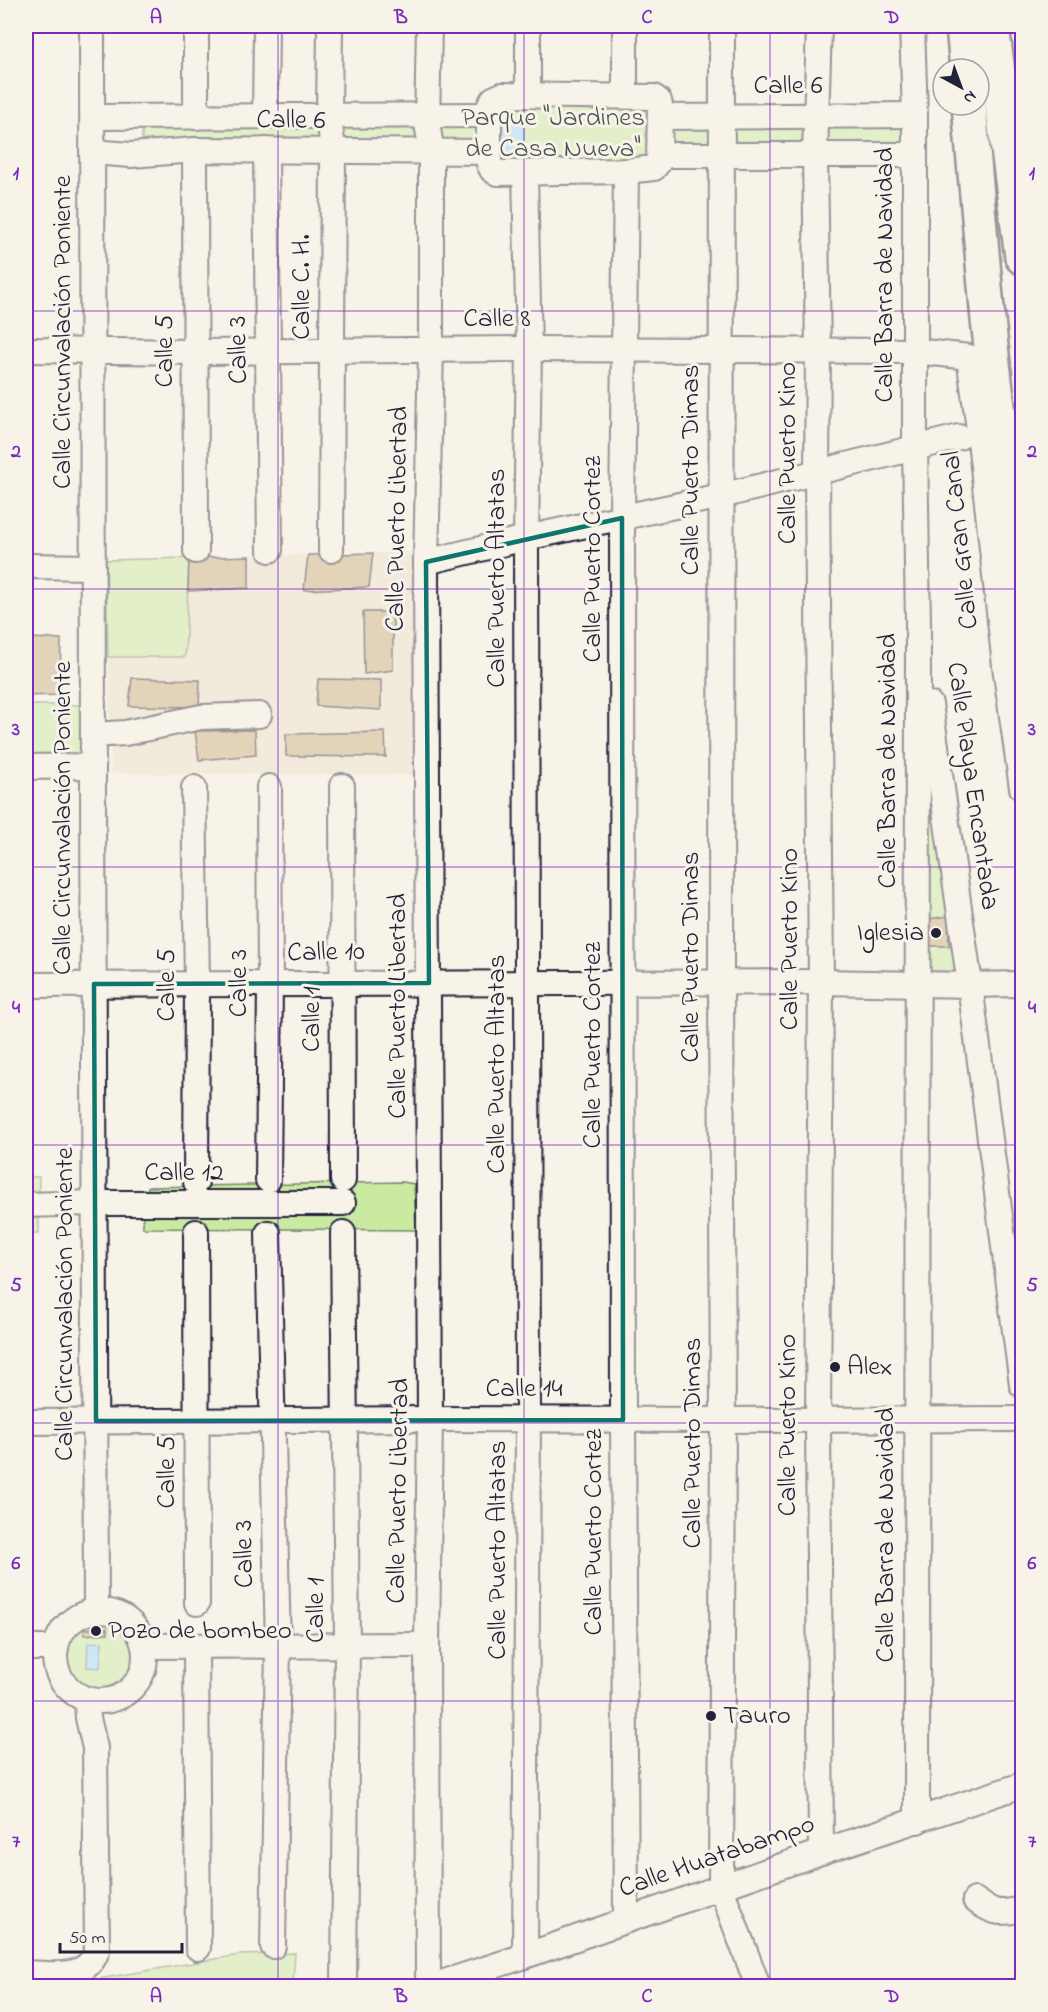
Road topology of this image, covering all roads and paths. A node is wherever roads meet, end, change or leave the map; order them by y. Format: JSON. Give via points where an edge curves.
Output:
{"nodes":[{"id":1,"x":92,"y":26,"type":"edge"},
{"id":2,"x":196,"y":26,"type":"edge"},
{"id":3,"x":266,"y":26,"type":"edge"},
{"id":4,"x":330,"y":26,"type":"edge"},
{"id":5,"x":429,"y":26,"type":"edge"},
{"id":6,"x":528,"y":26,"type":"edge"},
{"id":7,"x":625,"y":26,"type":"edge"},
{"id":8,"x":722,"y":26,"type":"edge"},
{"id":9,"x":819,"y":26,"type":"edge"},
{"id":10,"x":912,"y":26,"type":"edge"},
{"id":11,"x":963,"y":26,"type":"edge"},
{"id":12,"x":972,"y":26,"type":"edge"},
{"id":13,"x":992,"y":26,"type":"edge"},
{"id":14,"x":1014,"y":26,"type":"edge"},
{"id":15,"x":966,"y":57,"type":"edge"},
{"id":16,"x":976,"y":57,"type":"edge"},
{"id":17,"x":1023,"y":90,"type":"edge"},
{"id":18,"x":528,"y":96,"type":"junction"},
{"id":19,"x":625,"y":96,"type":"junction"},
{"id":20,"x":659,"y":108,"type":"junction"},
{"id":21,"x":329,"y":115,"type":"junction"},
{"id":22,"x":427,"y":115,"type":"junction"},
{"id":23,"x":489,"y":115,"type":"junction"},
{"id":24,"x":915,"y":115,"type":"junction"},
{"id":25,"x":265,"y":116,"type":"junction"},
{"id":26,"x":723,"y":116,"type":"junction"},
{"id":27,"x":93,"y":117,"type":"junction"},
{"id":28,"x":196,"y":117,"type":"junction"},
{"id":29,"x":817,"y":117,"type":"junction"},
{"id":30,"x":970,"y":117,"type":"edge"},
{"id":31,"x":983,"y":117,"type":"edge"},
{"id":32,"x":195,"y":150,"type":"junction"},
{"id":33,"x":266,"y":150,"type":"junction"},
{"id":34,"x":333,"y":151,"type":"junction"},
{"id":35,"x":92,"y":152,"type":"junction"},
{"id":36,"x":430,"y":152,"type":"junction"},
{"id":37,"x":489,"y":153,"type":"junction"},
{"id":38,"x":915,"y":154,"type":"junction"},
{"id":39,"x":723,"y":155,"type":"junction"},
{"id":40,"x":815,"y":155,"type":"junction"},
{"id":41,"x":659,"y":161,"type":"junction"},
{"id":42,"x":626,"y":171,"type":"junction"},
{"id":43,"x":525,"y":173,"type":"junction"},
{"id":44,"x":1023,"y":257,"type":"edge"},
{"id":45,"x":431,"y":349,"type":"junction"},
{"id":46,"x":529,"y":349,"type":"junction"},
{"id":47,"x":26,"y":350,"type":"edge"},
{"id":48,"x":93,"y":350,"type":"junction"},
{"id":49,"x":269,"y":350,"type":"junction"},
{"id":50,"x":625,"y":350,"type":"junction"},
{"id":51,"x":722,"y":350,"type":"junction"},
{"id":52,"x":332,"y":351,"type":"junction"},
{"id":53,"x":818,"y":351,"type":"junction"},
{"id":54,"x":915,"y":351,"type":"junction"},
{"id":55,"x":195,"y":352,"type":"junction"},
{"id":56,"x":969,"y":357,"type":"joint"},
{"id":57,"x":959,"y":437,"type":"dead end"},
{"id":58,"x":1023,"y":443,"type":"edge"},
{"id":59,"x":915,"y":447,"type":"junction"},
{"id":60,"x":817,"y":471,"type":"junction"},
{"id":61,"x":721,"y":496,"type":"junction"},
{"id":62,"x":622,"y":518,"type":"junction"},
{"id":63,"x":526,"y":538,"type":"junction"},
{"id":64,"x":270,"y":550,"type":"dead end"},
{"id":65,"x":331,"y":550,"type":"dead end"},
{"id":66,"x":196,"y":551,"type":"dead end"},
{"id":67,"x":426,"y":562,"type":"junction"},
{"id":68,"x":26,"y":566,"type":"edge"},
{"id":69,"x":93,"y":567,"type":"junction"},
{"id":70,"x":1023,"y":614,"type":"edge"},
{"id":71,"x":918,"y":623,"type":"junction"},
{"id":72,"x":259,"y":715,"type":"dead end"},
{"id":73,"x":93,"y":735,"type":"junction"},
{"id":74,"x":93,"y":766,"type":"junction"},
{"id":75,"x":26,"y":767,"type":"edge"},
{"id":76,"x":342,"y":786,"type":"dead end"},
{"id":77,"x":269,"y":787,"type":"dead end"},
{"id":78,"x":194,"y":788,"type":"dead end"},
{"id":79,"x":1023,"y":788,"type":"edge"},
{"id":80,"x":342,"y":982,"type":"junction"},
{"id":81,"x":720,"y":982,"type":"junction"},
{"id":82,"x":821,"y":982,"type":"junction"},
{"id":83,"x":429,"y":983,"type":"junction"},
{"id":84,"x":526,"y":983,"type":"junction"},
{"id":85,"x":623,"y":983,"type":"junction"},
{"id":86,"x":94,"y":984,"type":"junction"},
{"id":87,"x":197,"y":984,"type":"junction"},
{"id":88,"x":270,"y":984,"type":"junction"},
{"id":89,"x":917,"y":984,"type":"junction"},
{"id":90,"x":1023,"y":984,"type":"edge"},
{"id":91,"x":26,"y":985,"type":"edge"},
{"id":92,"x":970,"y":985,"type":"junction"},
{"id":93,"x":268,"y":1180,"type":"dead end"},
{"id":94,"x":196,"y":1182,"type":"dead end"},
{"id":95,"x":343,"y":1191,"type":"joint"},
{"id":96,"x":94,"y":1203,"type":"junction"},
{"id":97,"x":26,"y":1204,"type":"edge"},
{"id":98,"x":196,"y":1232,"type":"dead end"},
{"id":99,"x":268,"y":1233,"type":"dead end"},
{"id":100,"x":343,"y":1233,"type":"dead end"},
{"id":101,"x":1023,"y":1385,"type":"edge"},
{"id":102,"x":345,"y":1419,"type":"junction"},
{"id":103,"x":430,"y":1419,"type":"junction"},
{"id":104,"x":1023,"y":1419,"type":"edge"},
{"id":105,"x":197,"y":1420,"type":"junction"},
{"id":106,"x":272,"y":1420,"type":"junction"},
{"id":107,"x":528,"y":1420,"type":"junction"},
{"id":108,"x":623,"y":1420,"type":"junction"},
{"id":109,"x":723,"y":1420,"type":"junction"},
{"id":110,"x":818,"y":1420,"type":"junction"},
{"id":111,"x":916,"y":1420,"type":"junction"},
{"id":112,"x":96,"y":1421,"type":"junction"},
{"id":113,"x":26,"y":1422,"type":"edge"},
{"id":114,"x":197,"y":1603,"type":"dead end"},
{"id":115,"x":96,"y":1611,"type":"junction"},
{"id":116,"x":346,"y":1644,"type":"junction"},
{"id":117,"x":278,"y":1645,"type":"junction"},
{"id":118,"x":427,"y":1645,"type":"junction"},
{"id":119,"x":144,"y":1646,"type":"junction"},
{"id":120,"x":196,"y":1646,"type":"junction"},
{"id":121,"x":26,"y":1648,"type":"edge"},
{"id":122,"x":56,"y":1648,"type":"junction"},
{"id":123,"x":96,"y":1699,"type":"junction"},
{"id":124,"x":1023,"y":1785,"type":"edge"},
{"id":125,"x":917,"y":1821,"type":"junction"},
{"id":126,"x":821,"y":1852,"type":"junction"},
{"id":127,"x":721,"y":1888,"type":"junction"},
{"id":128,"x":975,"y":1900,"type":"dead end"},
{"id":129,"x":1023,"y":1909,"type":"edge"},
{"id":130,"x":626,"y":1920,"type":"junction"},
{"id":131,"x":273,"y":1946,"type":"dead end"},
{"id":132,"x":198,"y":1948,"type":"dead end"},
{"id":133,"x":525,"y":1956,"type":"junction"},
{"id":134,"x":26,"y":1973,"type":"edge"},
{"id":135,"x":64,"y":1980,"type":"edge"},
{"id":136,"x":344,"y":1986,"type":"edge"},
{"id":137,"x":430,"y":1986,"type":"edge"},
{"id":138,"x":758,"y":1986,"type":"edge"}],
"edges":[{"from":1,"to":27,"type":"street","name":"Calle Circunvalación Poniente"},
{"from":2,"to":28,"type":"street"},
{"from":3,"to":25,"type":"street"},
{"from":4,"to":21,"type":"street","name":"Calle C. H."},
{"from":5,"to":22,"type":"street","name":"Calle Puerto Libertad"},
{"from":6,"to":18,"type":"street"},
{"from":7,"to":19,"type":"street"},
{"from":8,"to":26,"type":"street","name":"Calle Puerto Dimas"},
{"from":9,"to":29,"type":"street","name":"Calle Puerto Kino"},
{"from":10,"to":24,"type":"street","name":"Calle Barra de Navidad"},
{"from":11,"to":15,"type":"highway"},
{"from":12,"to":16,"type":"highway"},
{"from":13,"to":44,"type":"highway"},
{"from":14,"to":17,"type":"highway"},
{"from":18,"to":19,"type":"street","name":"Calle 6"},
{"from":18,"to":23,"type":"street","name":"Calle 6","via":[[497,97],[491,102]]},
{"from":19,"to":20,"type":"street","name":"Calle 6","via":[[650,97]]},
{"from":20,"to":26,"type":"street","name":"Calle 6"},
{"from":20,"to":41,"type":"street"},
{"from":21,"to":22,"type":"street","name":"Calle 6"},
{"from":21,"to":25,"type":"street","name":"Calle 6"},
{"from":21,"to":34,"type":"street","name":"Calle C. H."},
{"from":22,"to":23,"type":"street","name":"Calle 6"},
{"from":22,"to":36,"type":"street","name":"Calle Puerto Libertad"},
{"from":23,"to":37,"type":"street"},
{"from":24,"to":29,"type":"street","name":"Calle 6"},
{"from":24,"to":38,"type":"street","name":"Calle Barra de Navidad"},
{"from":25,"to":28,"type":"street","name":"Calle 6"},
{"from":26,"to":29,"type":"street","name":"Calle 6"},
{"from":26,"to":39,"type":"street","name":"Calle Puerto Dimas"},
{"from":27,"to":28,"type":"street","name":"Calle 6"},
{"from":27,"to":35,"type":"street","name":"Calle Circunvalación Poniente"},
{"from":29,"to":40,"type":"street","name":"Calle Puerto Kino"},
{"from":30,"to":70,"type":"highway","via":[[988,320]]},
{"from":31,"to":58,"type":"highway"},
{"from":32,"to":33,"type":"street","name":"Calle 6"},
{"from":32,"to":35,"type":"street","name":"Calle 6","via":[[131,155]]},
{"from":32,"to":55,"type":"street","name":"Calle 5"},
{"from":33,"to":34,"type":"street","name":"Calle 6"},
{"from":33,"to":49,"type":"street","name":"Calle 3"},
{"from":34,"to":36,"type":"street","name":"Calle 6"},
{"from":34,"to":52,"type":"street","name":"Calle C. H."},
{"from":35,"to":48,"type":"street","name":"Calle Circunvalación Poniente"},
{"from":36,"to":37,"type":"street","name":"Calle 6"},
{"from":36,"to":45,"type":"street","name":"Calle Puerto Libertad"},
{"from":37,"to":43,"type":"street","via":[[494,172]]},
{"from":38,"to":40,"type":"street"},
{"from":38,"to":54,"type":"street","name":"Calle Barra de Navidad"},
{"from":39,"to":40,"type":"street"},
{"from":39,"to":41,"type":"street"},
{"from":39,"to":51,"type":"street","name":"Calle Puerto Dimas"},
{"from":40,"to":53,"type":"street","name":"Calle Puerto Kino"},
{"from":41,"to":42,"type":"street","via":[[649,169]]},
{"from":42,"to":43,"type":"street"},
{"from":42,"to":50,"type":"street","name":"Calle Puerto Cortez"},
{"from":43,"to":46,"type":"street","name":"Calle Puerto Altatas"},
{"from":45,"to":46,"type":"street","name":"Calle 8"},
{"from":45,"to":52,"type":"street","name":"Calle 8"},
{"from":45,"to":67,"type":"street","name":"Calle Puerto Libertad"},
{"from":46,"to":50,"type":"street","name":"Calle 8"},
{"from":46,"to":63,"type":"street","name":"Calle Puerto Altatas"},
{"from":47,"to":48,"type":"street","name":"Calle 8"},
{"from":48,"to":55,"type":"street","name":"Calle 8"},
{"from":48,"to":69,"type":"street","name":"Calle Circunvalación Poniente"},
{"from":49,"to":52,"type":"street","name":"Calle 8"},
{"from":49,"to":55,"type":"street","name":"Calle 8"},
{"from":49,"to":64,"type":"street","name":"Calle 3"},
{"from":50,"to":51,"type":"street","name":"Calle 8"},
{"from":50,"to":62,"type":"street","name":"Calle Puerto Cortez"},
{"from":51,"to":53,"type":"street","name":"Calle 8"},
{"from":51,"to":61,"type":"street","name":"Calle Puerto Dimas"},
{"from":52,"to":65,"type":"street","name":"Calle C. H."},
{"from":53,"to":54,"type":"street","name":"Calle 8"},
{"from":53,"to":60,"type":"street","name":"Calle Puerto Kino"},
{"from":54,"to":56,"type":"street","name":"Calle 8"},
{"from":54,"to":59,"type":"street","name":"Calle Barra de Navidad"},
{"from":55,"to":66,"type":"street","name":"Calle 5"},
{"from":56,"to":79,"type":"street","name":"Calle Gran Canal"},
{"from":57,"to":59,"type":"street"},
{"from":59,"to":60,"type":"street"},
{"from":59,"to":71,"type":"street","name":"Calle Barra de Navidad"},
{"from":60,"to":61,"type":"street"},
{"from":60,"to":82,"type":"street","name":"Calle Puerto Kino"},
{"from":61,"to":62,"type":"street"},
{"from":61,"to":81,"type":"street","name":"Calle Puerto Dimas"},
{"from":62,"to":63,"type":"street"},
{"from":62,"to":85,"type":"street","name":"Calle Puerto Cortez"},
{"from":63,"to":67,"type":"street"},
{"from":63,"to":84,"type":"street","name":"Calle Puerto Altatas"},
{"from":67,"to":83,"type":"street","name":"Calle Puerto Libertad"},
{"from":68,"to":69,"type":"street"},
{"from":69,"to":73,"type":"street","name":"Calle Circunvalación Poniente"},
{"from":71,"to":89,"type":"street","name":"Calle Barra de Navidad"},
{"from":71,"to":92,"type":"street","name":"Calle Playa Encantada"},
{"from":72,"to":73,"type":"street","via":[[201,717],[125,733]]},
{"from":73,"to":74,"type":"street","name":"Calle Circunvalación Poniente"},
{"from":74,"to":75,"type":"street"},
{"from":74,"to":86,"type":"street","name":"Calle Circunvalación Poniente"},
{"from":76,"to":80,"type":"street","name":"Calle 1"},
{"from":77,"to":88,"type":"street","name":"Calle 3"},
{"from":78,"to":87,"type":"street","name":"Calle 5"},
{"from":80,"to":83,"type":"street","name":"Calle 10"},
{"from":80,"to":88,"type":"street","name":"Calle 10"},
{"from":80,"to":95,"type":"street","name":"Calle 1"},
{"from":81,"to":82,"type":"street","name":"Calle 10"},
{"from":81,"to":85,"type":"street","name":"Calle 10"},
{"from":81,"to":109,"type":"street","name":"Calle Puerto Dimas"},
{"from":82,"to":89,"type":"street","name":"Calle 10"},
{"from":82,"to":110,"type":"street","name":"Calle Puerto Kino"},
{"from":83,"to":84,"type":"street","name":"Calle 10"},
{"from":83,"to":103,"type":"street","name":"Calle Puerto Libertad"},
{"from":84,"to":85,"type":"street","name":"Calle 10"},
{"from":84,"to":107,"type":"street","name":"Calle Puerto Altatas"},
{"from":85,"to":108,"type":"street","name":"Calle Puerto Cortez"},
{"from":86,"to":87,"type":"street","name":"Calle 10"},
{"from":86,"to":91,"type":"street","name":"Calle 10"},
{"from":86,"to":96,"type":"street","name":"Calle Circunvalación Poniente"},
{"from":87,"to":88,"type":"street","name":"Calle 10"},
{"from":87,"to":94,"type":"street","name":"Calle 5"},
{"from":88,"to":93,"type":"street","name":"Calle 3"},
{"from":89,"to":92,"type":"street","name":"Calle 10"},
{"from":89,"to":111,"type":"street","name":"Calle Barra de Navidad"},
{"from":90,"to":92,"type":"street","name":"Calle 10"},
{"from":92,"to":101,"type":"street","name":"Calle Playa Encantada"},
{"from":95,"to":96,"type":"street","name":"Calle 12"},
{"from":96,"to":97,"type":"street","name":"Calle 12"},
{"from":96,"to":112,"type":"street","name":"Calle Circunvalación Poniente"},
{"from":98,"to":105,"type":"street","name":"Calle 5"},
{"from":99,"to":106,"type":"street","name":"Calle 3"},
{"from":100,"to":102,"type":"street","name":"Calle 1"},
{"from":102,"to":103,"type":"street","name":"Calle 14"},
{"from":102,"to":106,"type":"street","name":"Calle 14"},
{"from":102,"to":116,"type":"street","name":"Calle 1"},
{"from":103,"to":107,"type":"street","name":"Calle 14"},
{"from":103,"to":118,"type":"street","name":"Calle Puerto Libertad"},
{"from":104,"to":111,"type":"street","name":"Calle 14"},
{"from":105,"to":106,"type":"street","name":"Calle 14"},
{"from":105,"to":112,"type":"street","name":"Calle 14"},
{"from":105,"to":114,"type":"street","name":"Calle 5"},
{"from":106,"to":117,"type":"street","name":"Calle 3"},
{"from":107,"to":108,"type":"street","name":"Calle 14"},
{"from":107,"to":133,"type":"street","name":"Calle Puerto Altatas"},
{"from":108,"to":109,"type":"street","name":"Calle 14"},
{"from":108,"to":130,"type":"street","name":"Calle Puerto Cortez"},
{"from":109,"to":110,"type":"street","name":"Calle 14"},
{"from":109,"to":127,"type":"street","name":"Calle Puerto Dimas"},
{"from":110,"to":111,"type":"street","name":"Calle 14"},
{"from":110,"to":126,"type":"street","name":"Calle Puerto Kino"},
{"from":111,"to":125,"type":"street","name":"Calle Barra de Navidad"},
{"from":112,"to":113,"type":"street","name":"Calle 14"},
{"from":112,"to":115,"type":"street","name":"Calle Circunvalación Poniente"},
{"from":115,"to":119,"type":"street","via":[[112,1612],[127,1619]]},
{"from":115,"to":122,"type":"street","via":[[68,1624]]},
{"from":116,"to":117,"type":"street"},
{"from":116,"to":118,"type":"street"},
{"from":116,"to":136,"type":"street","name":"Calle 1"},
{"from":117,"to":120,"type":"street"},
{"from":117,"to":131,"type":"street","name":"Calle 3"},
{"from":118,"to":137,"type":"street","name":"Calle Puerto Libertad"},
{"from":119,"to":120,"type":"street"},
{"from":119,"to":123,"type":"street","via":[[145,1662],[130,1689],[117,1697]]},
{"from":120,"to":132,"type":"street"},
{"from":121,"to":122,"type":"street"},
{"from":122,"to":123,"type":"street","via":[[57,1668],[63,1682],[74,1692]]},
{"from":123,"to":135,"type":"street","via":[[88,1718],[95,1748],[97,1950],[91,1964]]},
{"from":124,"to":125,"type":"street","name":"Calle Huatabampo"},
{"from":125,"to":126,"type":"street","name":"Calle Huatabampo"},
{"from":126,"to":127,"type":"street","name":"Calle Huatabampo"},
{"from":127,"to":130,"type":"street","name":"Calle Huatabampo"},
{"from":127,"to":138,"type":"street"},
{"from":128,"to":129,"type":"street","via":[[995,1913]]},
{"from":130,"to":133,"type":"street","name":"Calle Huatabampo"},
{"from":133,"to":137,"type":"street","name":"Calle Huatabampo"},
{"from":134,"to":135,"type":"street"}]}
